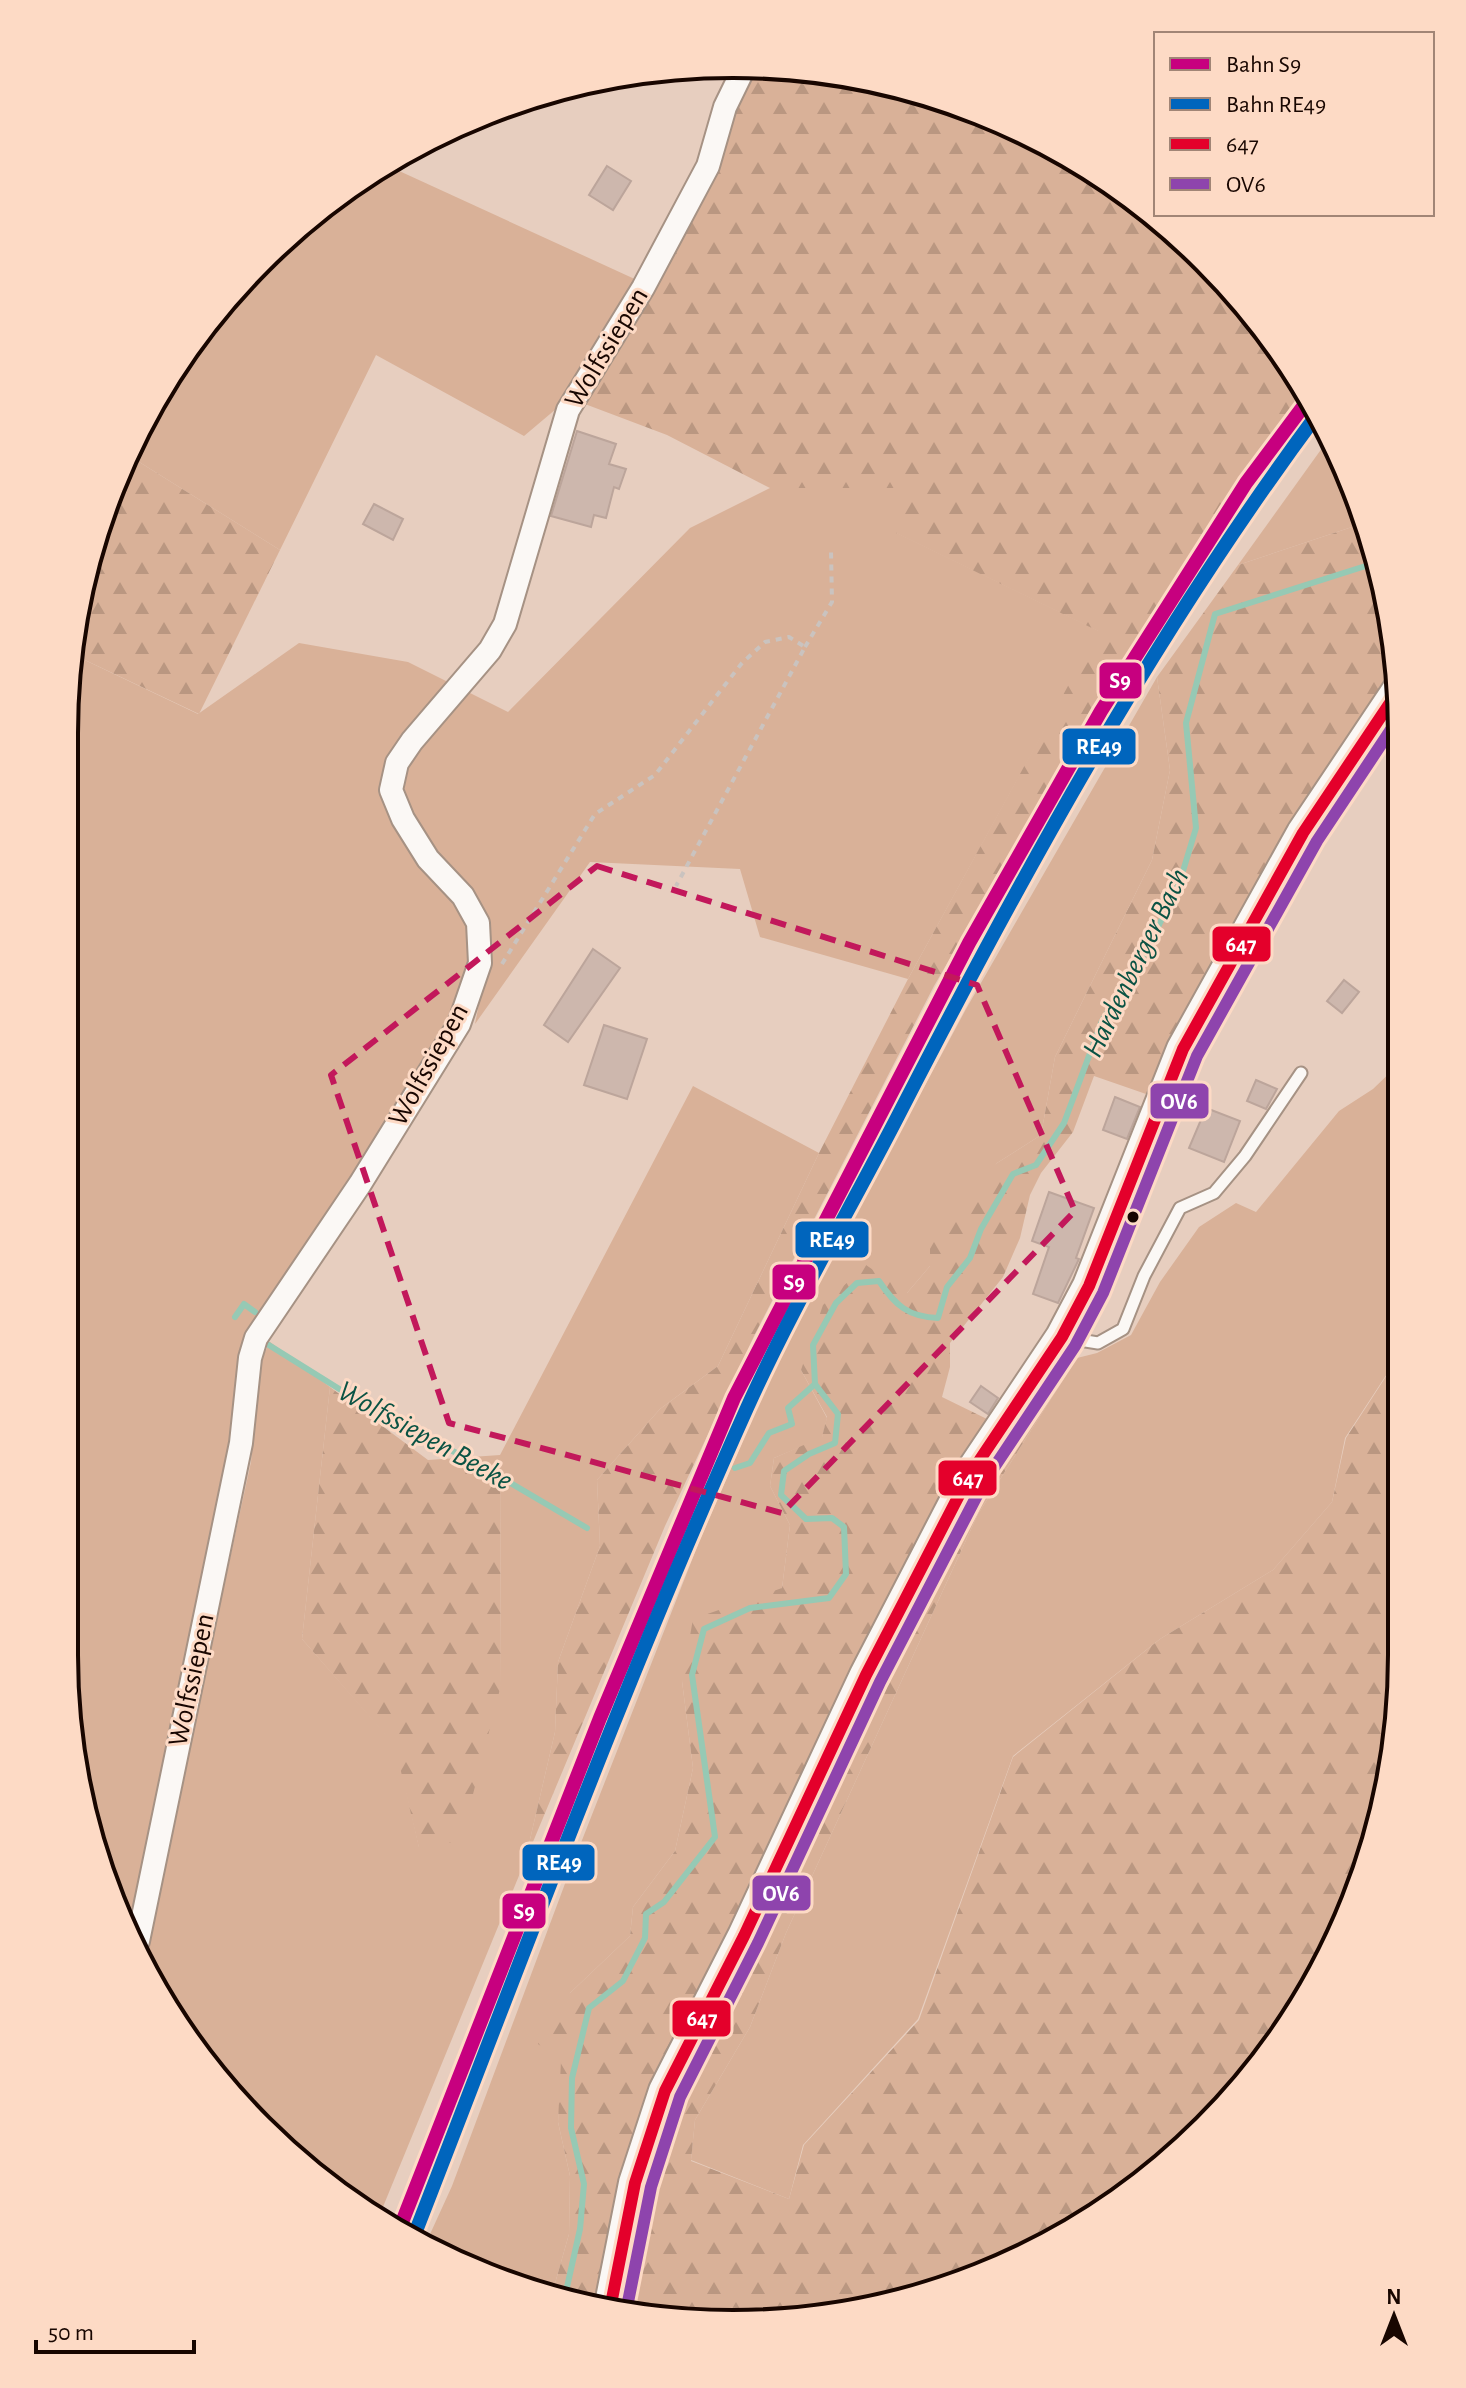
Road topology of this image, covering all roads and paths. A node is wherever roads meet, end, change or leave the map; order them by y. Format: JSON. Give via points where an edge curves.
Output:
{"nodes":[{"id":1,"x":739,"y":78,"type":"edge"},
{"id":2,"x":831,"y":550,"type":"dead end"},
{"id":3,"x":805,"y":647,"type":"junction"},
{"id":4,"x":1387,"y":707,"type":"edge"},
{"id":5,"x":676,"y":886,"type":"dead end"},
{"id":6,"x":497,"y":972,"type":"dead end"},
{"id":7,"x":1301,"y":1073,"type":"dead end"},
{"id":8,"x":1062,"y":1337,"type":"junction"},
{"id":9,"x":140,"y":1932,"type":"edge"},
{"id":10,"x":612,"y":2298,"type":"edge"}],
"edges":[{"from":1,"to":9,"type":"street","name":"Wolfssiepen","via":[[708,166],[643,288],[568,410],[505,624],[490,650],[397,763],[391,790],[403,819],[478,923],[480,963],[459,1024],[256,1338],[241,1443]]},
{"from":2,"to":3,"type":"path","via":[[832,602]]},
{"from":3,"to":5,"type":"path"},
{"from":3,"to":6,"type":"path","via":[[789,637],[765,642],[742,663],[655,775],[595,814]]},
{"from":4,"to":8,"type":"main road","via":[[1303,833],[1183,1049],[1089,1286]]},
{"from":7,"to":8,"type":"lane","via":[[1214,1193],[1180,1208],[1123,1329],[1098,1343]]},
{"from":8,"to":10,"type":"main road","via":[[962,1489],[665,2091],[635,2183]]}]}
